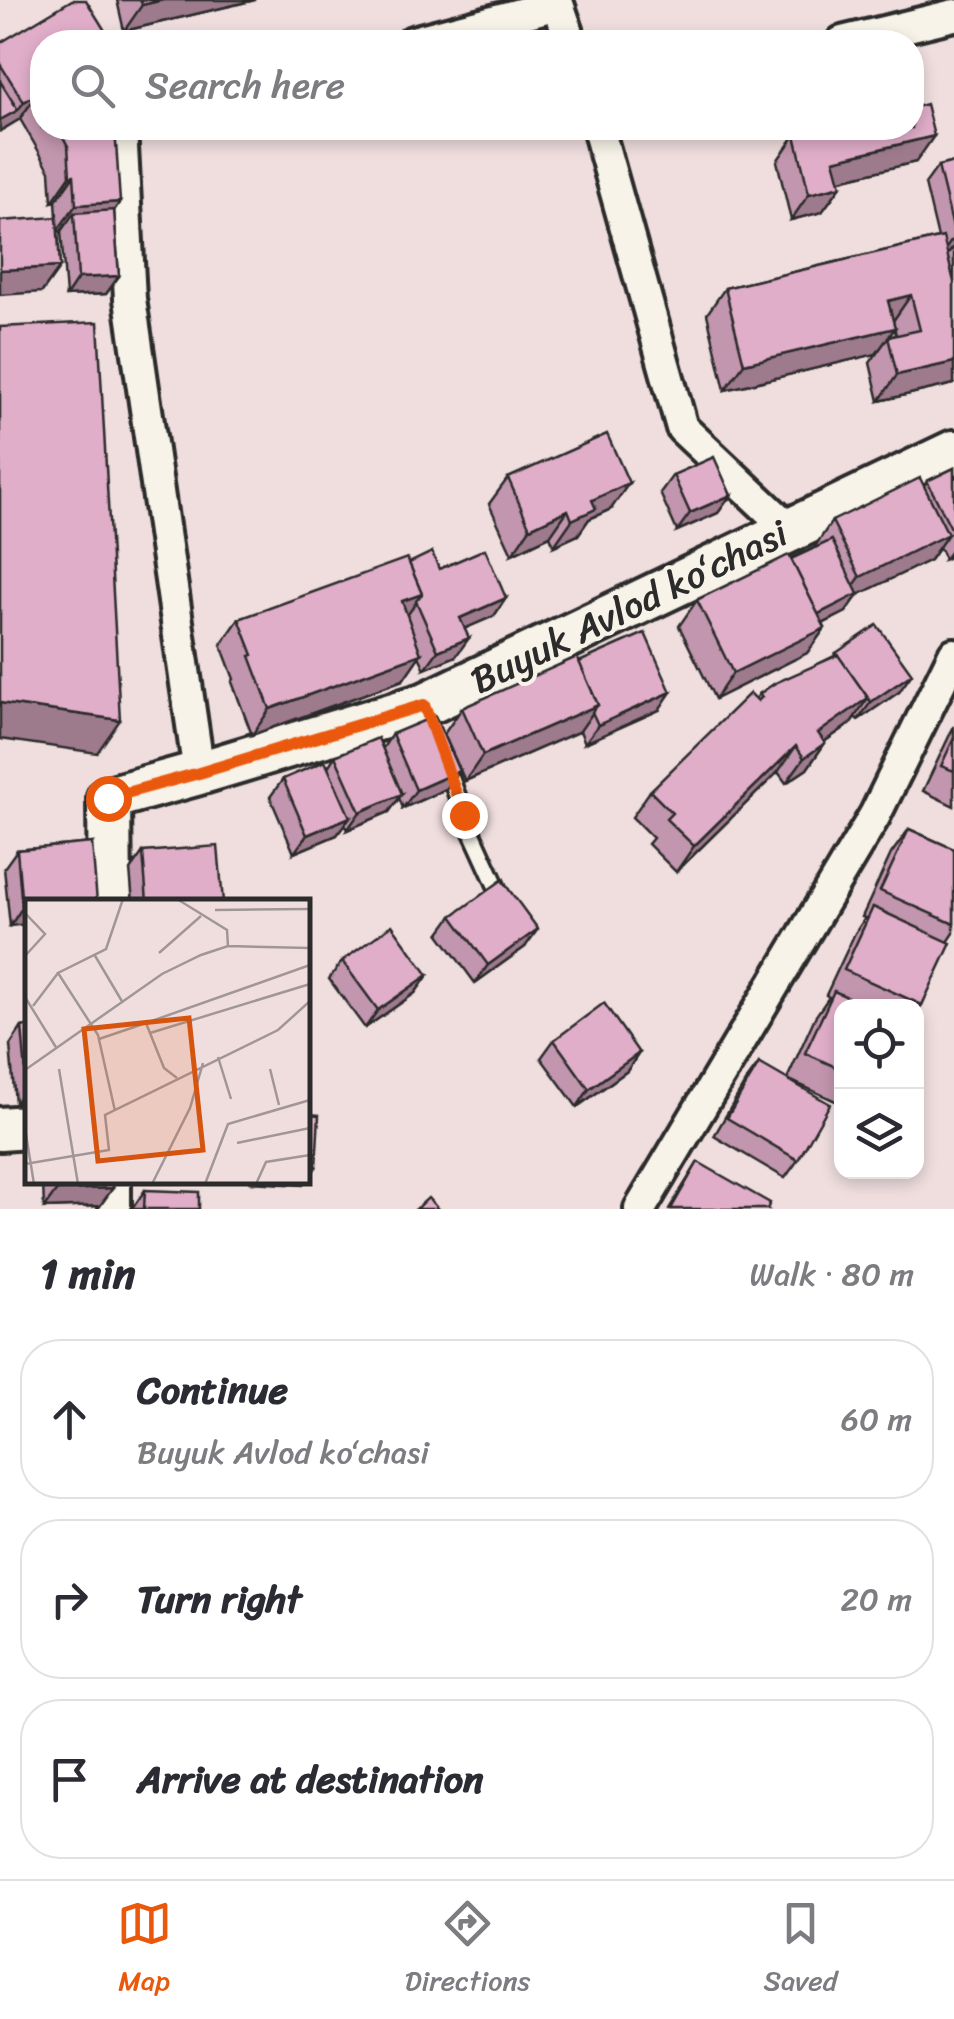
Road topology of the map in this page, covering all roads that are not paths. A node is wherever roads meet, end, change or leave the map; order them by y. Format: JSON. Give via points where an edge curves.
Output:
{"nodes":[{"id":1,"x":568,"y":2,"type":"edge"},
{"id":2,"x":954,"y":15,"type":"edge"},
{"id":3,"x":460,"y":30,"type":"edge"},
{"id":4,"x":570,"y":30,"type":"edge"},
{"id":5,"x":892,"y":30,"type":"edge"},
{"id":6,"x":123,"y":140,"type":"edge"},
{"id":7,"x":601,"y":140,"type":"edge"},
{"id":8,"x":954,"y":452,"type":"edge"},
{"id":9,"x":790,"y":530,"type":"junction"},
{"id":10,"x":954,"y":654,"type":"edge"},
{"id":11,"x":431,"y":723,"type":"junction"},
{"id":12,"x":199,"y":773,"type":"junction"},
{"id":13,"x":499,"y":892,"type":"edge"},
{"id":14,"x":110,"y":899,"type":"edge"},
{"id":15,"x":25,"y":1127,"type":"edge"},
{"id":16,"x":0,"y":1129,"type":"edge"},
{"id":17,"x":115,"y":1184,"type":"edge"},
{"id":18,"x":116,"y":1209,"type":"edge"},
{"id":19,"x":640,"y":1209,"type":"edge"}],
"edges":[{"from":1,"to":3,"type":"street"},
{"from":1,"to":4,"type":"street"},
{"from":2,"to":5,"type":"street"},
{"from":6,"to":12,"type":"street","via":[[130,299]]},
{"from":7,"to":9,"type":"street","via":[[682,428]]},
{"from":8,"to":9,"type":"street","name":"Buyuk Avlod koʻchasi"},
{"from":9,"to":11,"type":"street","name":"Buyuk Avlod koʻchasi"},
{"from":10,"to":19,"type":"street","via":[[876,815]]},
{"from":11,"to":12,"type":"street","name":"Buyuk Avlod koʻchasi"},
{"from":11,"to":13,"type":"lane"},
{"from":12,"to":14,"type":"street","name":"Buyuk Avlod koʻchasi","via":[[108,798]]},
{"from":15,"to":16,"type":"street"},
{"from":17,"to":18,"type":"street"}]}
